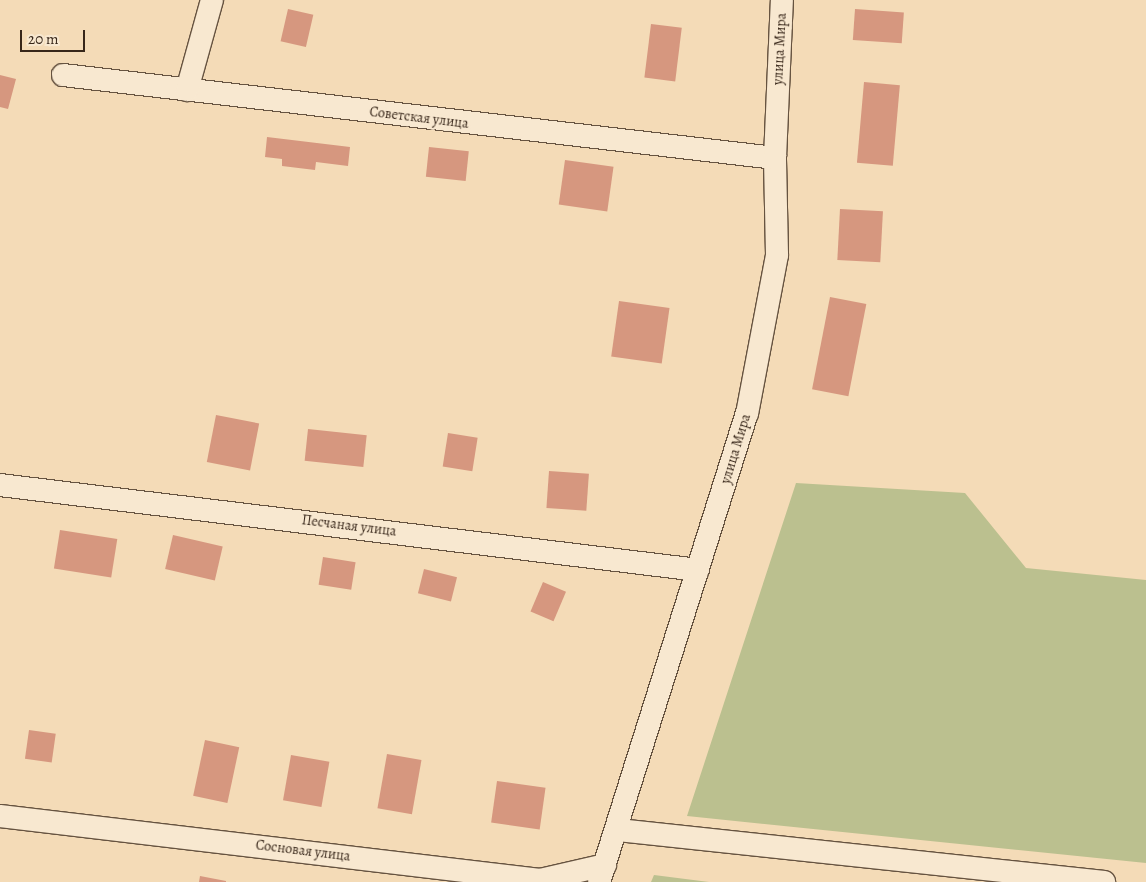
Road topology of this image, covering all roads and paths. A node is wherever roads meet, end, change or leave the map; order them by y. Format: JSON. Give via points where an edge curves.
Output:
{"nodes":[{"id":1,"x":212,"y":0,"type":"edge"},
{"id":2,"x":782,"y":0,"type":"edge"},
{"id":3,"x":63,"y":75,"type":"dead end"},
{"id":4,"x":187,"y":90,"type":"junction"},
{"id":5,"x":775,"y":158,"type":"junction"},
{"id":6,"x":0,"y":484,"type":"edge"},
{"id":7,"x":698,"y":570,"type":"junction"},
{"id":8,"x":0,"y":816,"type":"edge"},
{"id":9,"x":618,"y":830,"type":"junction"},
{"id":10,"x":602,"y":873,"type":"edge"},
{"id":11,"x":1104,"y":882,"type":"edge"}],
"edges":[{"from":1,"to":4,"type":"street"},
{"from":2,"to":5,"type":"street","name":"улица Мира"},
{"from":3,"to":4,"type":"street","name":"Советская улица"},
{"from":4,"to":5,"type":"street","name":"Советская улица"},
{"from":5,"to":7,"type":"street","name":"улица Мира","via":[[777,255],[747,414]]},
{"from":6,"to":7,"type":"street","name":"Песчаная улица"},
{"from":7,"to":9,"type":"street","name":"улица Мира"},
{"from":8,"to":10,"type":"street","name":"Сосновая улица","via":[[540,880]]},
{"from":9,"to":10,"type":"street","name":"улица Мира"},
{"from":9,"to":11,"type":"street"}]}
